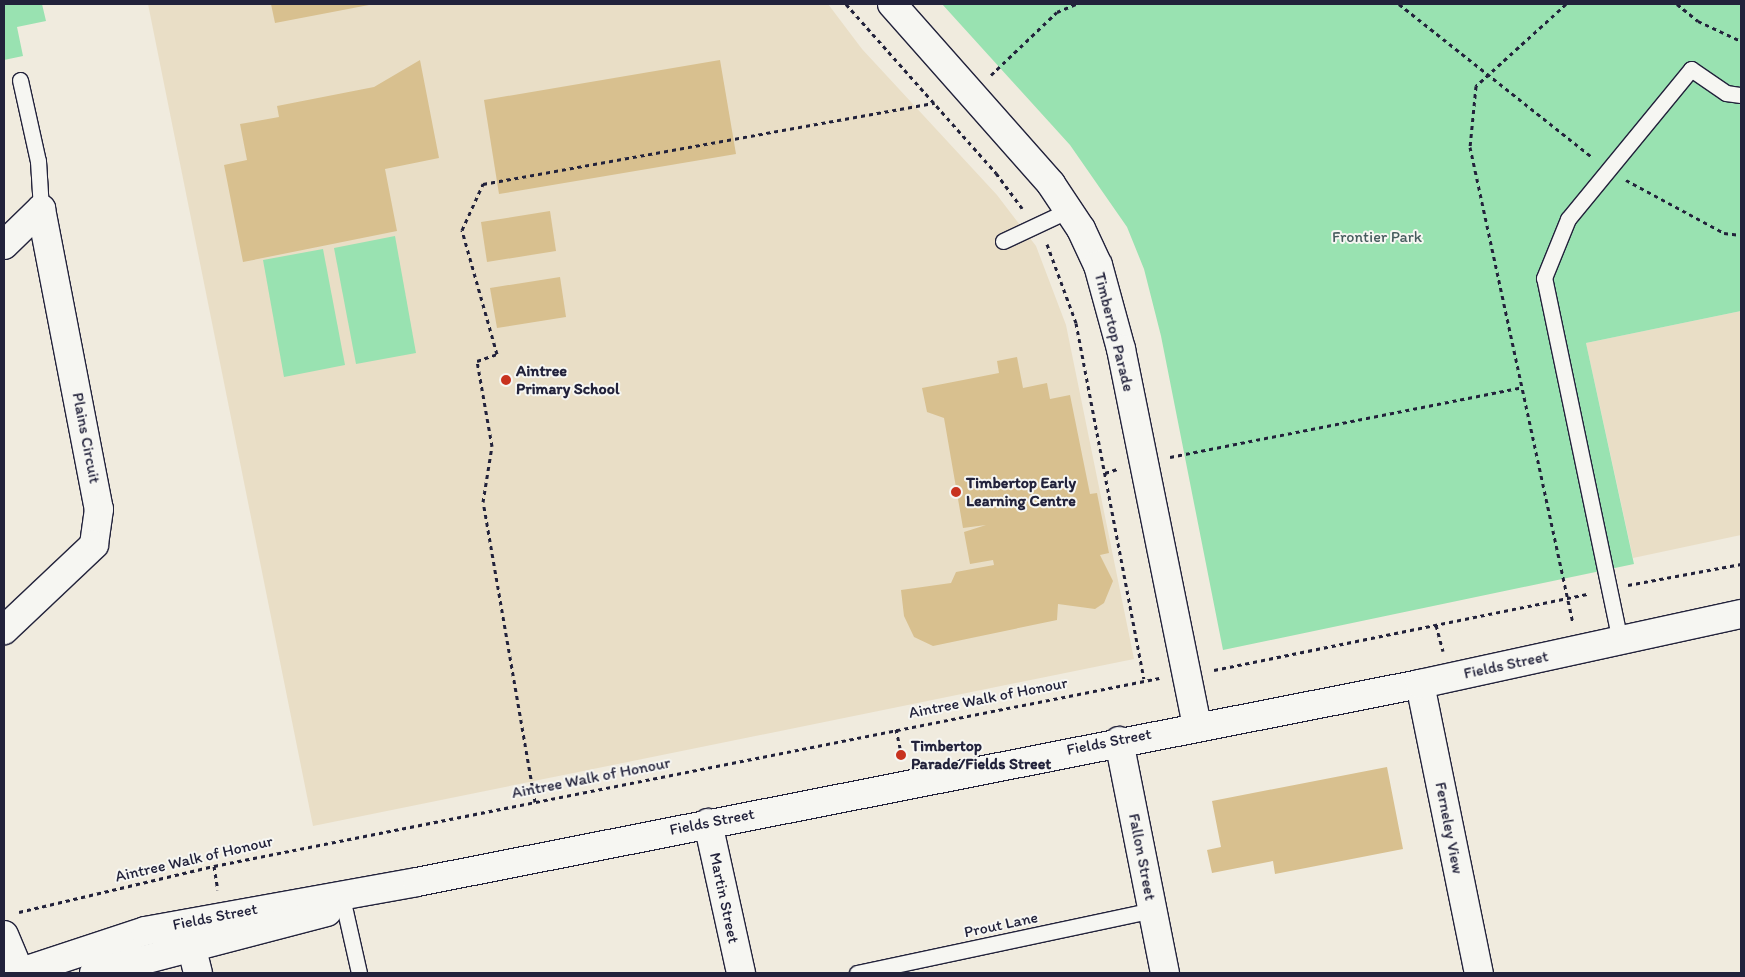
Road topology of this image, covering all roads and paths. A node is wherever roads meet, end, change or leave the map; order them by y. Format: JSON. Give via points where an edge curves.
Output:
{"nodes":[{"id":1,"x":846,"y":4,"type":"edge"},
{"id":2,"x":892,"y":4,"type":"edge"},
{"id":3,"x":1076,"y":4,"type":"edge"},
{"id":4,"x":1399,"y":4,"type":"edge"},
{"id":5,"x":1566,"y":4,"type":"edge"},
{"id":6,"x":1676,"y":4,"type":"edge"},
{"id":7,"x":1741,"y":41,"type":"edge"},
{"id":8,"x":1490,"y":72,"type":"junction"},
{"id":9,"x":20,"y":80,"type":"dead end"},
{"id":10,"x":971,"y":93,"type":"junction"},
{"id":11,"x":1741,"y":95,"type":"edge"},
{"id":12,"x":935,"y":103,"type":"junction"},
{"id":13,"x":1608,"y":170,"type":"junction"},
{"id":14,"x":41,"y":209,"type":"junction"},
{"id":15,"x":1069,"y":210,"type":"junction"},
{"id":16,"x":1035,"y":226,"type":"junction"},
{"id":17,"x":1741,"y":235,"type":"edge"},
{"id":18,"x":1003,"y":241,"type":"dead end"},
{"id":19,"x":4,"y":245,"type":"edge"},
{"id":20,"x":1522,"y":386,"type":"junction"},
{"id":21,"x":1144,"y":462,"type":"junction"},
{"id":22,"x":1105,"y":473,"type":"junction"},
{"id":23,"x":1741,"y":564,"type":"edge"},
{"id":24,"x":1609,"y":588,"type":"junction"},
{"id":25,"x":1568,"y":598,"type":"junction"},
{"id":26,"x":1741,"y":614,"type":"edge"},
{"id":27,"x":4,"y":630,"type":"edge"},
{"id":28,"x":1620,"y":641,"type":"junction"},
{"id":29,"x":1579,"y":650,"type":"junction"},
{"id":30,"x":1186,"y":675,"type":"junction"},
{"id":31,"x":1144,"y":680,"type":"junction"},
{"id":32,"x":1420,"y":684,"type":"junction"},
{"id":33,"x":1197,"y":726,"type":"junction"},
{"id":34,"x":1119,"y":741,"type":"junction"},
{"id":35,"x":535,"y":802,"type":"junction"},
{"id":36,"x":708,"y":823,"type":"junction"},
{"id":37,"x":342,"y":900,"type":"junction"},
{"id":38,"x":1153,"y":910,"type":"junction"},
{"id":39,"x":8,"y":924,"type":"edge"},
{"id":40,"x":189,"y":935,"type":"junction"},
{"id":41,"x":19,"y":973,"type":"edge"},
{"id":42,"x":94,"y":973,"type":"edge"},
{"id":43,"x":198,"y":973,"type":"edge"},
{"id":44,"x":359,"y":973,"type":"edge"},
{"id":45,"x":741,"y":973,"type":"edge"},
{"id":46,"x":857,"y":973,"type":"edge"},
{"id":47,"x":1165,"y":973,"type":"edge"},
{"id":48,"x":1478,"y":973,"type":"edge"}],
"edges":[{"from":1,"to":12,"type":"path"},
{"from":2,"to":10,"type":"street","name":"Timbertop Parade"},
{"from":3,"to":10,"type":"path","via":[[1057,12]]},
{"from":4,"to":8,"type":"path"},
{"from":5,"to":8,"type":"path"},
{"from":6,"to":7,"type":"path","via":[[1698,21]]},
{"from":8,"to":13,"type":"path"},
{"from":8,"to":20,"type":"path","via":[[1476,86],[1470,147]]},
{"from":9,"to":14,"type":"lane","name":"Plains Circuit","via":[[38,161]]},
{"from":10,"to":15,"type":"street","name":"Timbertop Parade"},
{"from":11,"to":13,"type":"lane","via":[[1726,93],[1691,69]]},
{"from":12,"to":16,"type":"path","via":[[996,173]]},
{"from":12,"to":35,"type":"path","via":[[483,184],[462,230],[497,354],[477,361],[492,446],[483,502]]},
{"from":13,"to":17,"type":"path","via":[[1724,233]]},
{"from":13,"to":24,"type":"lane","via":[[1568,220],[1544,278]]},
{"from":14,"to":19,"type":"street"},
{"from":14,"to":27,"type":"street","name":"Plains Circuit","via":[[99,509],[94,545]]},
{"from":15,"to":16,"type":"lane"},
{"from":15,"to":21,"type":"street","name":"Timbertop Parade","via":[[1110,298]]},
{"from":16,"to":18,"type":"lane"},
{"from":16,"to":22,"type":"path","via":[[1046,242],[1076,323]]},
{"from":20,"to":21,"type":"path"},
{"from":20,"to":25,"type":"path"},
{"from":21,"to":22,"type":"path"},
{"from":21,"to":30,"type":"street","name":"Timbertop Parade"},
{"from":22,"to":31,"type":"path"},
{"from":23,"to":24,"type":"path","name":"Aintree Walk of Honour"},
{"from":24,"to":25,"type":"path","name":"Aintree Walk of Honour"},
{"from":24,"to":28,"type":"lane"},
{"from":25,"to":29,"type":"path"},
{"from":25,"to":30,"type":"path","name":"Aintree Walk of Honour"},
{"from":26,"to":28,"type":"street","name":"Fields Street"},
{"from":28,"to":29,"type":"street","name":"Fields Street"},
{"from":29,"to":32,"type":"street","name":"Fields Street"},
{"from":30,"to":31,"type":"path","name":"Aintree Walk of Honour"},
{"from":30,"to":33,"type":"street","name":"Timbertop Parade"},
{"from":31,"to":35,"type":"path","name":"Aintree Walk of Honour"},
{"from":32,"to":33,"type":"street","name":"Fields Street"},
{"from":32,"to":48,"type":"street","name":"Ferneley View"},
{"from":33,"to":34,"type":"street","name":"Fields Street"},
{"from":34,"to":36,"type":"street","name":"Fields Street"},
{"from":34,"to":38,"type":"street","name":"Fallon Street"},
{"from":35,"to":39,"type":"path","name":"Aintree Walk of Honour","via":[[214,866]]},
{"from":36,"to":37,"type":"street","name":"Fields Street"},
{"from":36,"to":45,"type":"street","name":"Martin Street"},
{"from":37,"to":40,"type":"street","name":"Fields Street"},
{"from":37,"to":44,"type":"lane"},
{"from":38,"to":46,"type":"lane","name":"Prout Lane"},
{"from":38,"to":47,"type":"street","name":"Fallon Street"},
{"from":39,"to":41,"type":"street"},
{"from":40,"to":41,"type":"street","name":"Fields Street","via":[[87,948]]},
{"from":40,"to":42,"type":"street","name":"Fields Street"},
{"from":40,"to":43,"type":"street"}]}
